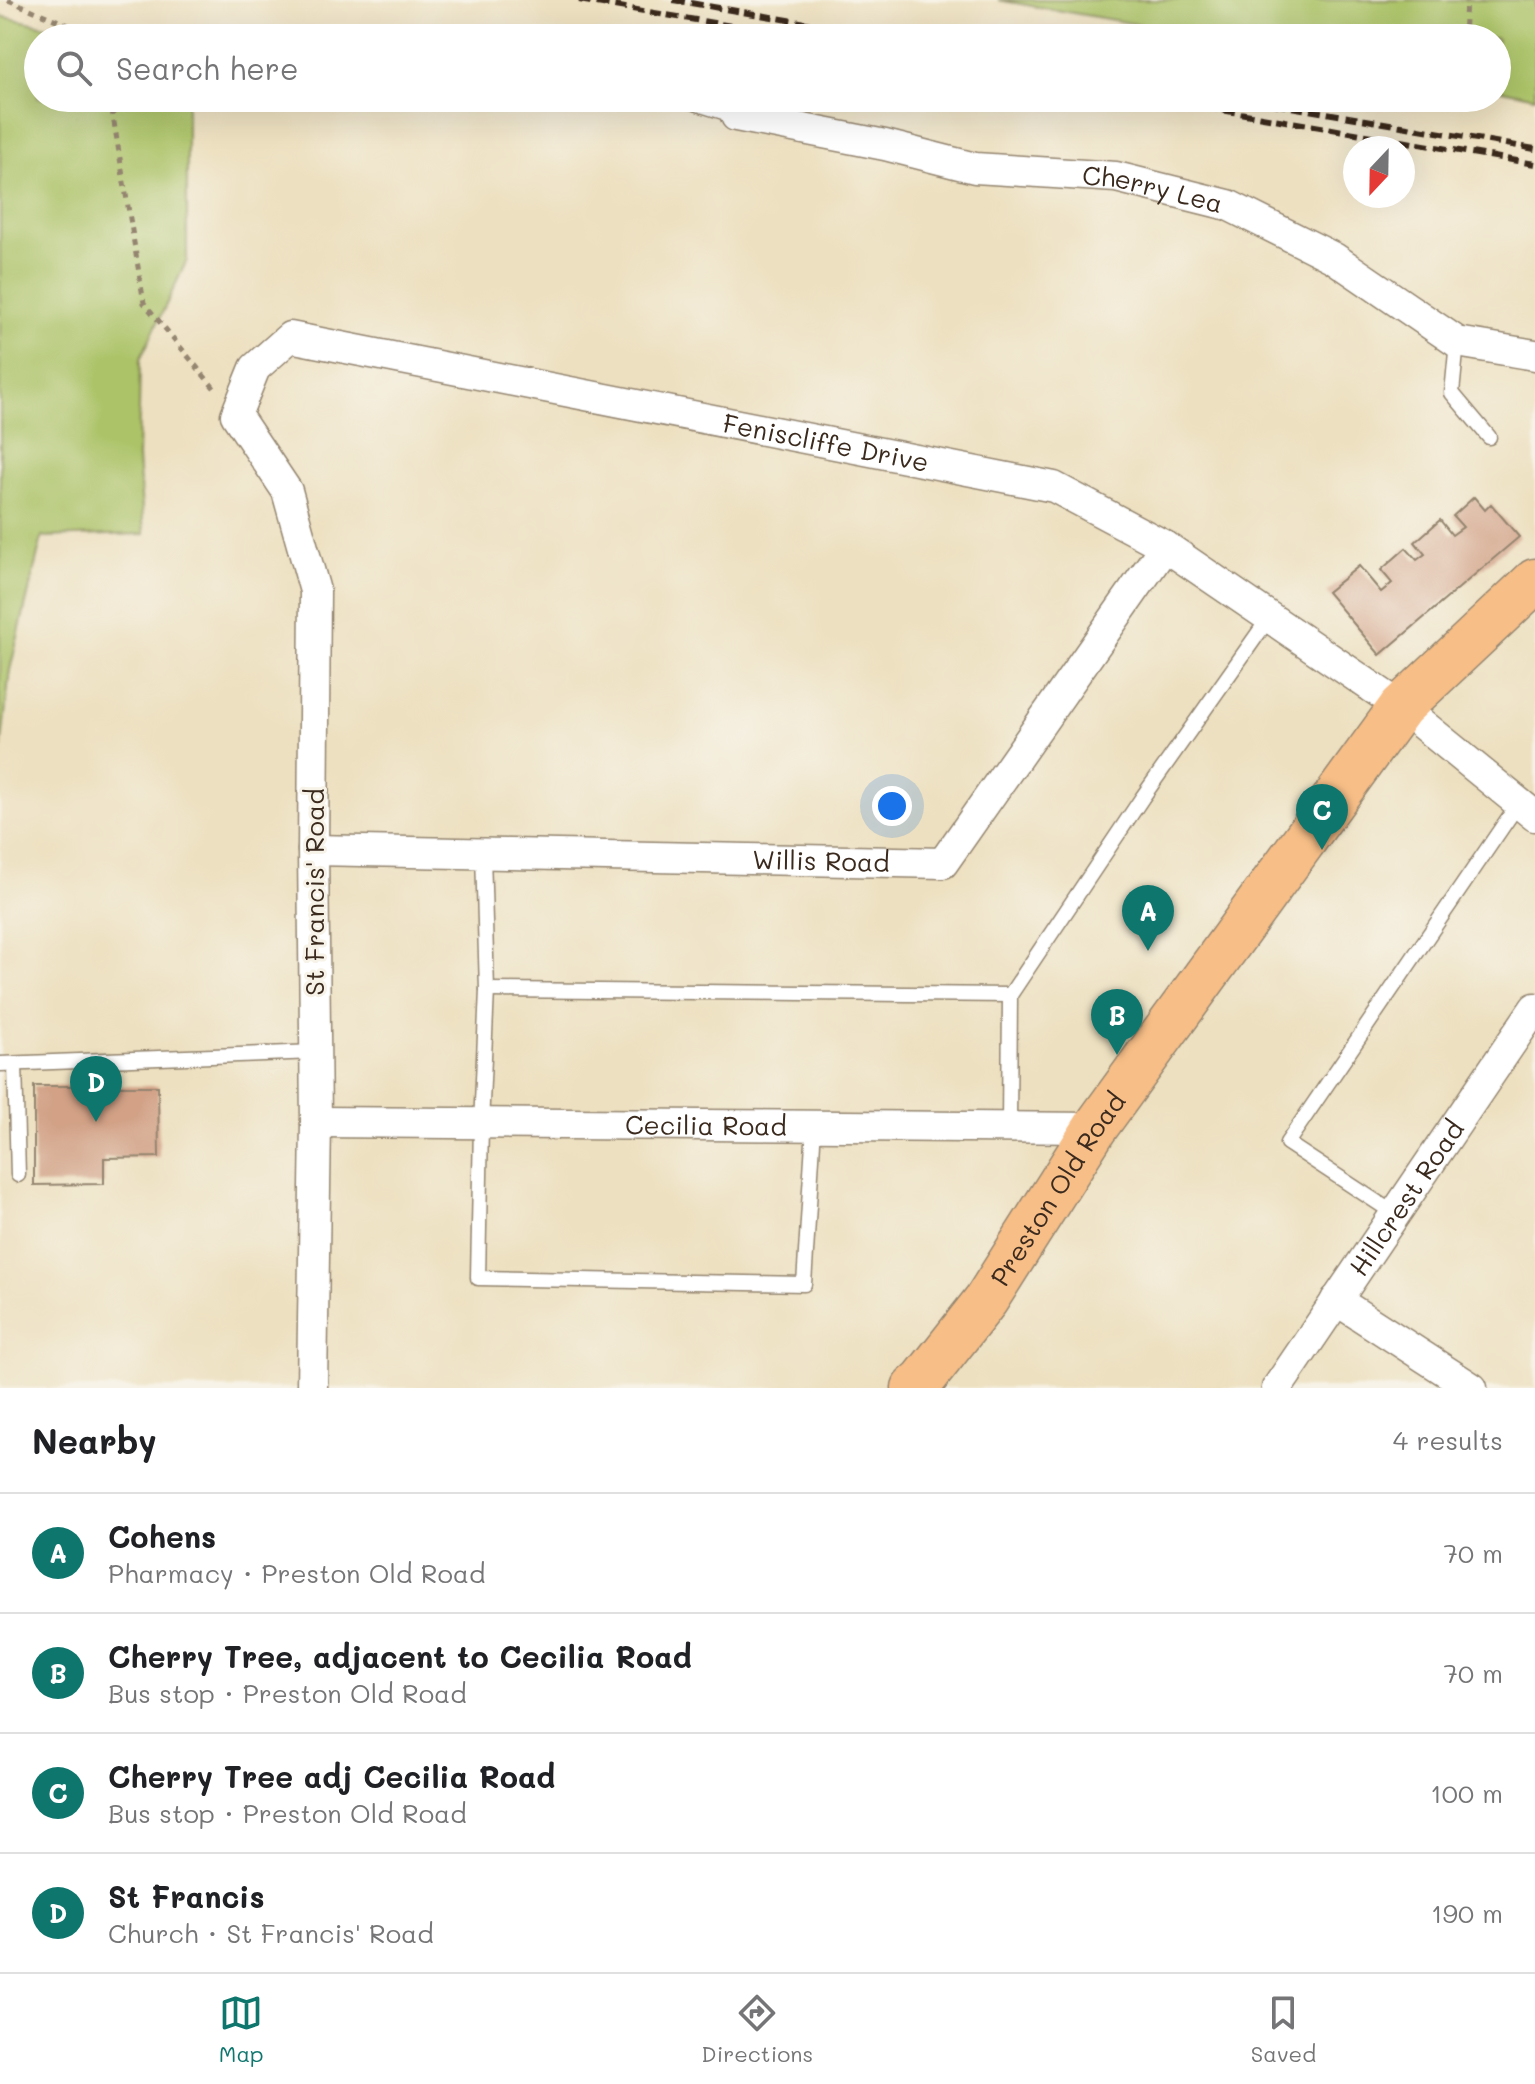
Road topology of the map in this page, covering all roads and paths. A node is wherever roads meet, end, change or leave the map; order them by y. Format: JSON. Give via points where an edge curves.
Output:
{"nodes":[{"id":1,"x":8,"y":0,"type":"edge"},
{"id":2,"x":1466,"y":0,"type":"edge"},
{"id":3,"x":66,"y":24,"type":"edge"},
{"id":4,"x":1465,"y":24,"type":"edge"},
{"id":5,"x":112,"y":112,"type":"edge"},
{"id":6,"x":723,"y":112,"type":"edge"},
{"id":7,"x":736,"y":116,"type":"joint"},
{"id":8,"x":1457,"y":342,"type":"junction"},
{"id":9,"x":1535,"y":355,"type":"edge"},
{"id":10,"x":236,"y":415,"type":"junction"},
{"id":11,"x":1489,"y":437,"type":"dead end"},
{"id":12,"x":1165,"y":546,"type":"junction"},
{"id":13,"x":1535,"y":581,"type":"edge"},
{"id":14,"x":1269,"y":618,"type":"junction"},
{"id":15,"x":1401,"y":707,"type":"junction"},
{"id":16,"x":1526,"y":810,"type":"edge"},
{"id":17,"x":313,"y":850,"type":"junction"},
{"id":18,"x":483,"y":854,"type":"junction"},
{"id":19,"x":487,"y":990,"type":"junction"},
{"id":20,"x":1010,"y":995,"type":"junction"},
{"id":21,"x":1535,"y":1008,"type":"edge"},
{"id":22,"x":315,"y":1052,"type":"junction"},
{"id":23,"x":7,"y":1064,"type":"edge"},
{"id":24,"x":316,"y":1122,"type":"junction"},
{"id":25,"x":481,"y":1125,"type":"junction"},
{"id":26,"x":814,"y":1126,"type":"junction"},
{"id":27,"x":1009,"y":1126,"type":"junction"},
{"id":28,"x":1095,"y":1128,"type":"junction"},
{"id":29,"x":18,"y":1175,"type":"dead end"},
{"id":30,"x":1395,"y":1214,"type":"junction"},
{"id":31,"x":1336,"y":1300,"type":"junction"},
{"id":32,"x":312,"y":1388,"type":"edge"},
{"id":33,"x":914,"y":1388,"type":"edge"},
{"id":34,"x":1277,"y":1388,"type":"edge"},
{"id":35,"x":1472,"y":1388,"type":"edge"}],
"edges":[{"from":1,"to":3,"type":"path"},
{"from":2,"to":4,"type":"path"},
{"from":5,"to":10,"type":"path","via":[[144,303]]},
{"from":6,"to":7,"type":"lane"},
{"from":7,"to":8,"type":"street","name":"Cherry Lea","via":[[975,168],[1116,177],[1228,205],[1334,258]]},
{"from":8,"to":9,"type":"street","name":"Cherry Lea"},
{"from":8,"to":11,"type":"lane","via":[[1452,393]]},
{"from":10,"to":12,"type":"street","name":"Feniscliffe Drive","via":[[255,368],[290,337],[1054,487]]},
{"from":10,"to":17,"type":"street","name":"St Francis' Road","via":[[287,491],[315,591]]},
{"from":12,"to":14,"type":"street","name":"Feniscliffe Drive"},
{"from":12,"to":18,"type":"street","name":"Willis Road","via":[[943,863]]},
{"from":13,"to":15,"type":"main road","name":"Preston Old Road"},
{"from":14,"to":15,"type":"street","name":"Feniscliffe Drive"},
{"from":14,"to":20,"type":"lane"},
{"from":15,"to":16,"type":"street","name":"Feniscliffe Drive"},
{"from":15,"to":28,"type":"main road","name":"Preston Old Road"},
{"from":16,"to":30,"type":"lane","via":[[1287,1143]]},
{"from":17,"to":18,"type":"street","name":"Willis Road"},
{"from":17,"to":22,"type":"street","name":"St Francis' Road"},
{"from":18,"to":19,"type":"lane"},
{"from":19,"to":20,"type":"lane"},
{"from":19,"to":25,"type":"lane"},
{"from":20,"to":27,"type":"lane"},
{"from":21,"to":30,"type":"street","name":"Hillcrest Road"},
{"from":22,"to":23,"type":"lane"},
{"from":22,"to":24,"type":"street","name":"St Francis' Road"},
{"from":23,"to":29,"type":"lane"},
{"from":24,"to":25,"type":"street","name":"Cecilia Road"},
{"from":24,"to":32,"type":"street","name":"St Francis' Road"},
{"from":25,"to":26,"type":"street","name":"Cecilia Road"},
{"from":25,"to":26,"type":"lane","via":[[478,1278],[804,1284]]},
{"from":26,"to":27,"type":"street","name":"Cecilia Road"},
{"from":27,"to":28,"type":"street","name":"Cecilia Road"},
{"from":28,"to":33,"type":"main road","name":"Preston Old Road","via":[[986,1300]]},
{"from":30,"to":31,"type":"street","name":"Hillcrest Road"},
{"from":31,"to":34,"type":"street","name":"Hillcrest Road"},
{"from":31,"to":35,"type":"street"}]}
